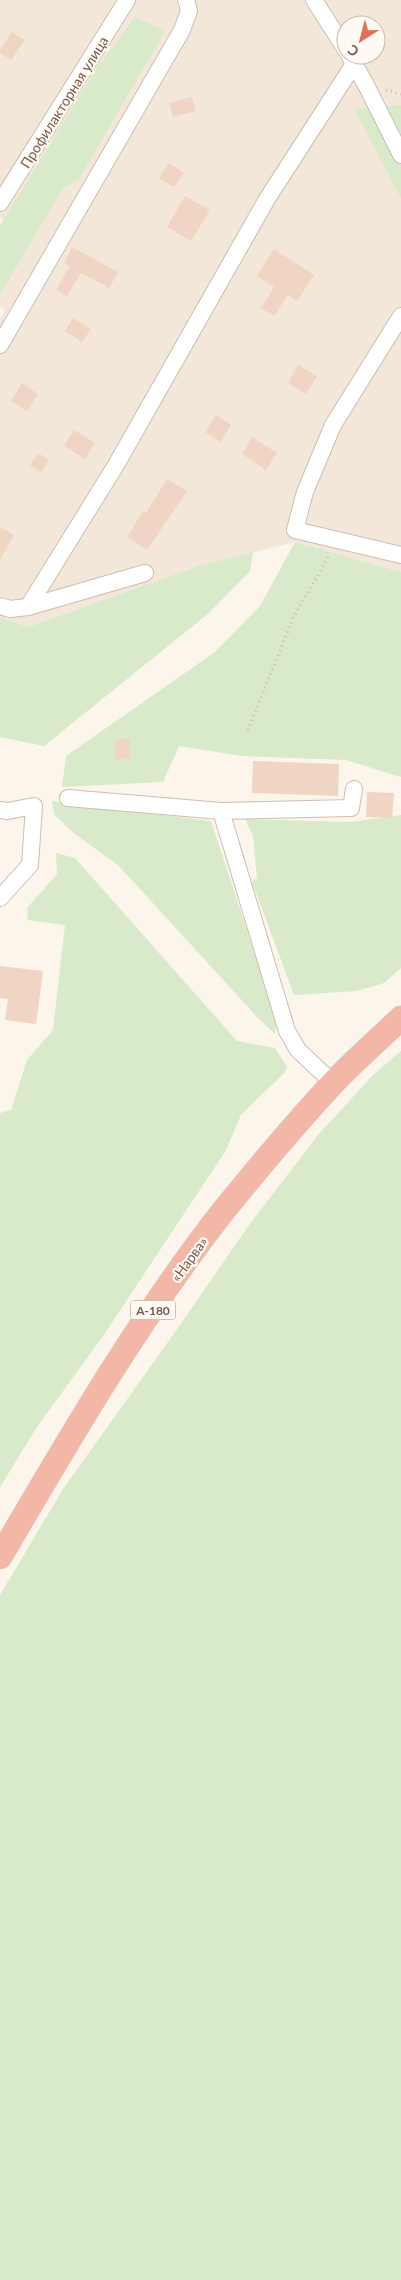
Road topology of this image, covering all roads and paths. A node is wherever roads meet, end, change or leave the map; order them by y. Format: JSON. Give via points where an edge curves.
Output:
{"nodes":[{"id":1,"x":127,"y":0,"type":"edge"},
{"id":2,"x":186,"y":0,"type":"edge"},
{"id":3,"x":314,"y":0,"type":"edge"},
{"id":4,"x":336,"y":34,"type":"edge"},
{"id":5,"x":345,"y":65,"type":"edge"},
{"id":6,"x":355,"y":65,"type":"edge"},
{"id":7,"x":401,"y":155,"type":"edge"},
{"id":8,"x":0,"y":204,"type":"edge"},
{"id":9,"x":401,"y":316,"type":"edge"},
{"id":10,"x":0,"y":344,"type":"edge"},
{"id":11,"x":338,"y":541,"type":"junction"},
{"id":12,"x":401,"y":555,"type":"edge"},
{"id":13,"x":145,"y":573,"type":"dead end"},
{"id":14,"x":0,"y":606,"type":"edge"},
{"id":15,"x":28,"y":607,"type":"junction"},
{"id":16,"x":248,"y":730,"type":"dead end"},
{"id":17,"x":354,"y":789,"type":"dead end"},
{"id":18,"x":68,"y":798,"type":"dead end"},
{"id":19,"x":0,"y":810,"type":"edge"},
{"id":20,"x":221,"y":811,"type":"junction"},
{"id":21,"x":0,"y":898,"type":"edge"},
{"id":22,"x":401,"y":1018,"type":"edge"},
{"id":23,"x":333,"y":1083,"type":"junction"},
{"id":24,"x":0,"y":1557,"type":"edge"}],
"edges":[{"from":1,"to":8,"type":"street","name":"Профилакторная улица"},
{"from":2,"to":10,"type":"street","via":[[189,11],[182,30]]},
{"from":3,"to":4,"type":"street"},
{"from":5,"to":15,"type":"street","via":[[116,465]]},
{"from":6,"to":7,"type":"street"},
{"from":9,"to":11,"type":"street","via":[[333,425],[306,492],[295,530]]},
{"from":11,"to":12,"type":"street"},
{"from":11,"to":16,"type":"path","via":[[293,618]]},
{"from":13,"to":15,"type":"street"},
{"from":14,"to":15,"type":"street","via":[[10,609]]},
{"from":17,"to":20,"type":"street","via":[[351,808]]},
{"from":18,"to":20,"type":"street"},
{"from":19,"to":21,"type":"street","via":[[34,806],[30,865]]},
{"from":20,"to":23,"type":"street","via":[[287,1031],[298,1050]]},
{"from":22,"to":23,"type":"highway","name":"«Нарва»","number":"А-180"},
{"from":23,"to":24,"type":"highway","name":"«Нарва»","number":"А-180","via":[[223,1212],[150,1313]]}]}
